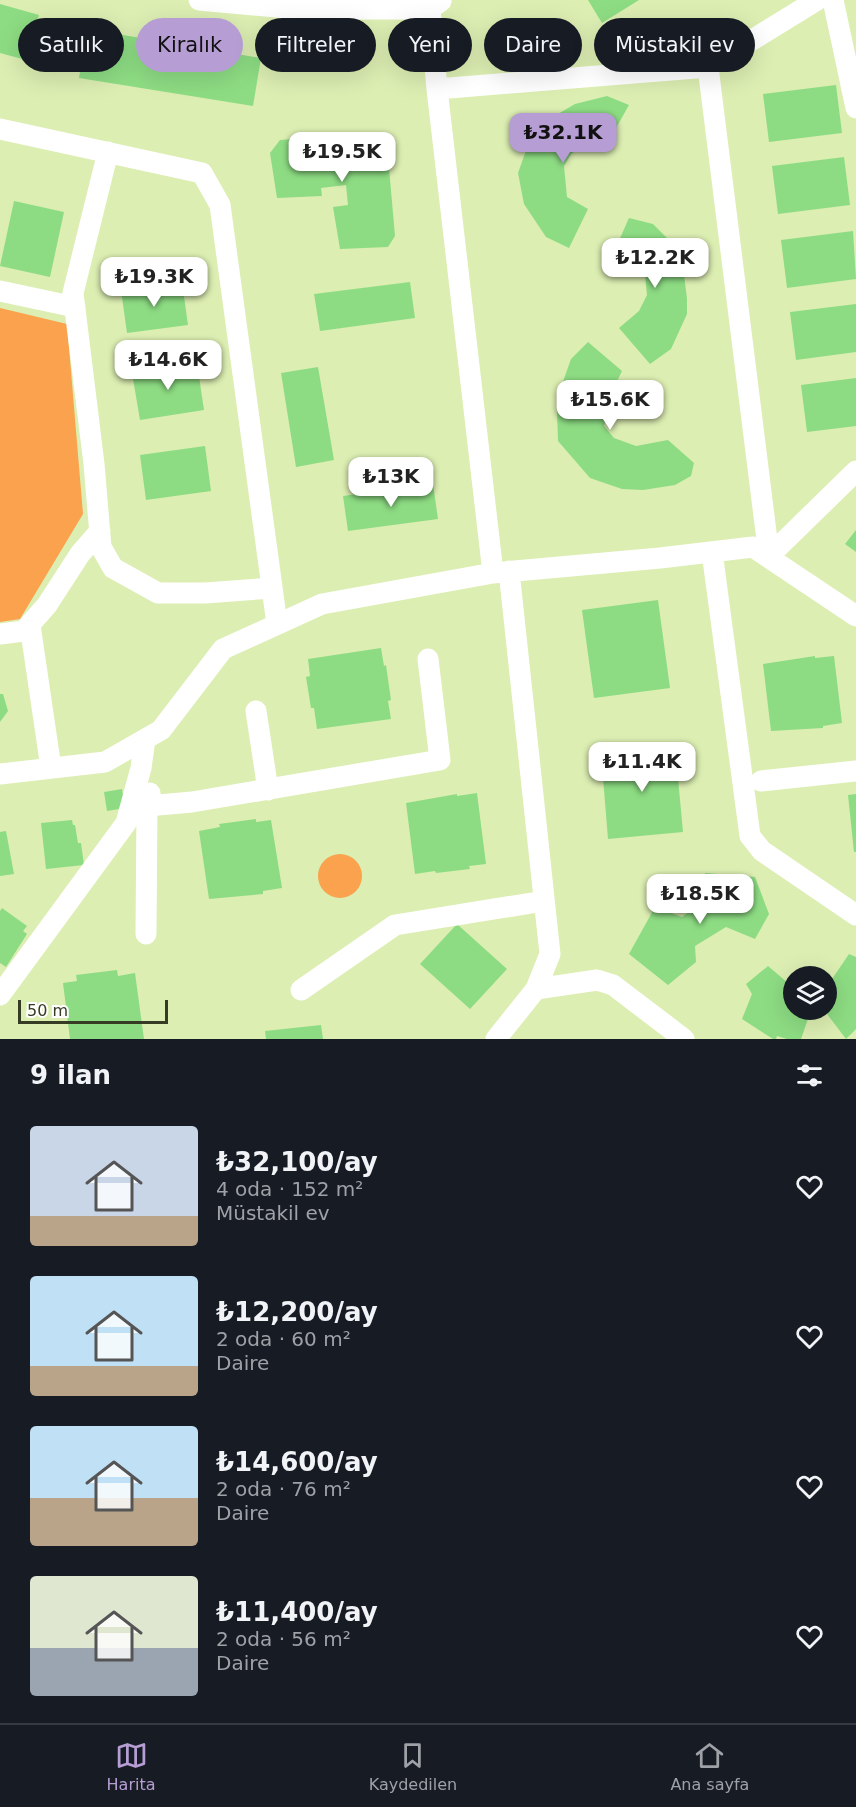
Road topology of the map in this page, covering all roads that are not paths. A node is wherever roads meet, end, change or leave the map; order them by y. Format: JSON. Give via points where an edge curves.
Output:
{"nodes":[{"id":1,"x":199,"y":0,"type":"edge"},
{"id":2,"x":817,"y":0,"type":"edge"},
{"id":3,"x":834,"y":0,"type":"edge"},
{"id":4,"x":433,"y":3,"type":"edge"},
{"id":5,"x":755,"y":38,"type":"edge"},
{"id":6,"x":643,"y":72,"type":"edge"},
{"id":7,"x":709,"y":72,"type":"edge"},
{"id":8,"x":436,"y":88,"type":"junction"},
{"id":9,"x":856,"y":108,"type":"edge"},
{"id":10,"x":0,"y":129,"type":"edge"},
{"id":11,"x":108,"y":152,"type":"junction"},
{"id":12,"x":0,"y":291,"type":"edge"},
{"id":13,"x":75,"y":307,"type":"junction"},
{"id":14,"x":856,"y":471,"type":"edge"},
{"id":15,"x":100,"y":531,"type":"junction"},
{"id":16,"x":712,"y":552,"type":"junction"},
{"id":17,"x":769,"y":556,"type":"junction"},
{"id":18,"x":501,"y":572,"type":"junction"},
{"id":19,"x":272,"y":588,"type":"junction"},
{"id":20,"x":856,"y":616,"type":"edge"},
{"id":21,"x":277,"y":624,"type":"junction"},
{"id":22,"x":30,"y":625,"type":"junction"},
{"id":23,"x":0,"y":634,"type":"edge"},
{"id":24,"x":428,"y":659,"type":"dead end"},
{"id":25,"x":256,"y":711,"type":"dead end"},
{"id":26,"x":153,"y":735,"type":"junction"},
{"id":27,"x":51,"y":768,"type":"junction"},
{"id":28,"x":856,"y":771,"type":"edge"},
{"id":29,"x":0,"y":774,"type":"edge"},
{"id":30,"x":761,"y":781,"type":"dead end"},
{"id":31,"x":268,"y":790,"type":"junction"},
{"id":32,"x":147,"y":806,"type":"junction"},
{"id":33,"x":544,"y":902,"type":"junction"},
{"id":34,"x":856,"y":915,"type":"edge"},
{"id":35,"x":146,"y":933,"type":"dead end"},
{"id":36,"x":302,"y":990,"type":"dead end"},
{"id":37,"x":536,"y":990,"type":"junction"},
{"id":38,"x":0,"y":995,"type":"edge"},
{"id":39,"x":496,"y":1039,"type":"edge"},
{"id":40,"x":684,"y":1039,"type":"edge"}],
"edges":[{"from":1,"to":4,"type":"street","via":[[298,9]]},
{"from":2,"to":5,"type":"street"},
{"from":3,"to":9,"type":"street"},
{"from":4,"to":8,"type":"street"},
{"from":6,"to":8,"type":"street"},
{"from":7,"to":17,"type":"street"},
{"from":8,"to":18,"type":"street"},
{"from":10,"to":11,"type":"street"},
{"from":11,"to":13,"type":"street","via":[[73,293]]},
{"from":11,"to":19,"type":"street","via":[[202,173],[220,206]]},
{"from":12,"to":13,"type":"street"},
{"from":13,"to":15,"type":"street"},
{"from":14,"to":17,"type":"street"},
{"from":15,"to":19,"type":"street","via":[[101,547],[113,568],[158,593]]},
{"from":15,"to":22,"type":"street"},
{"from":16,"to":17,"type":"street","via":[[753,547]]},
{"from":16,"to":18,"type":"street"},
{"from":16,"to":34,"type":"street","via":[[750,836],[762,851]]},
{"from":17,"to":20,"type":"street"},
{"from":18,"to":21,"type":"street","via":[[322,604]]},
{"from":18,"to":33,"type":"street"},
{"from":19,"to":21,"type":"street"},
{"from":21,"to":26,"type":"street","via":[[223,649]]},
{"from":22,"to":23,"type":"street","via":[[24,631]]},
{"from":22,"to":27,"type":"street"},
{"from":24,"to":31,"type":"street","via":[[440,760]]},
{"from":25,"to":31,"type":"street"},
{"from":26,"to":27,"type":"street","via":[[105,762]]},
{"from":26,"to":32,"type":"street"},
{"from":26,"to":38,"type":"street","via":[[126,823]]},
{"from":27,"to":29,"type":"street"},
{"from":28,"to":30,"type":"street"},
{"from":31,"to":32,"type":"street"},
{"from":32,"to":35,"type":"street"},
{"from":33,"to":36,"type":"street","via":[[395,925]]},
{"from":33,"to":37,"type":"street","via":[[550,954]]},
{"from":37,"to":39,"type":"street"},
{"from":37,"to":40,"type":"street","via":[[597,980],[613,985]]}]}
